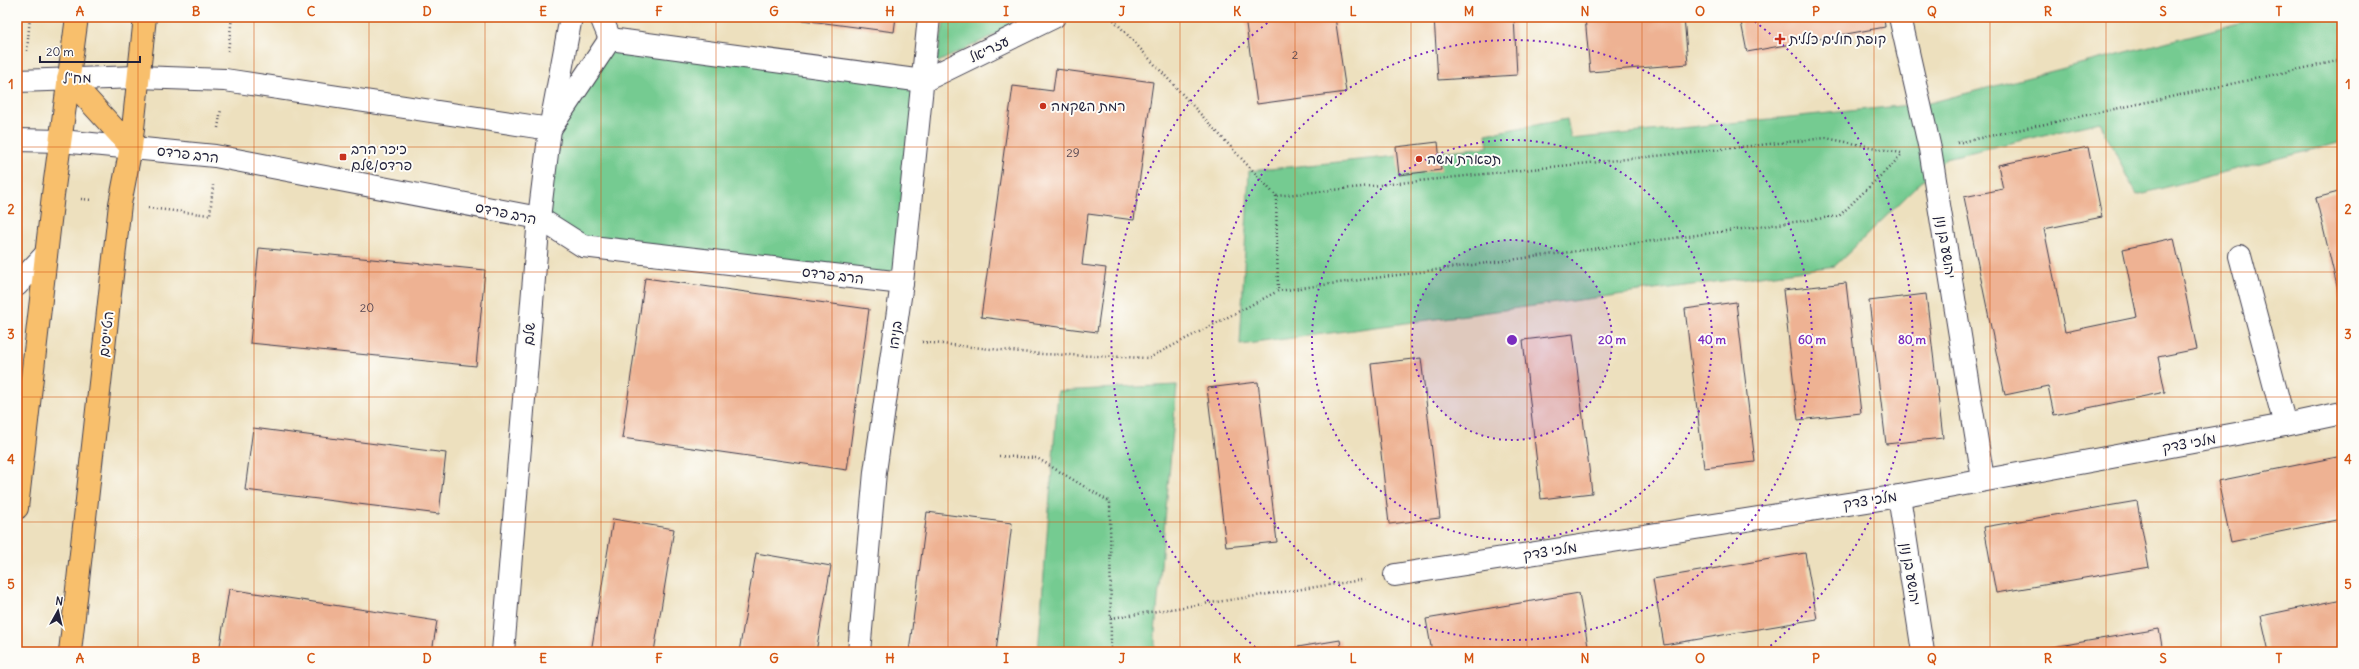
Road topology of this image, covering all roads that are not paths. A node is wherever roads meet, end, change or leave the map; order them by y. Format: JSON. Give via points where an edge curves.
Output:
{"nodes":[{"id":1,"x":77,"y":17,"type":"edge"},
{"id":2,"x":145,"y":17,"type":"edge"},
{"id":3,"x":571,"y":17,"type":"edge"},
{"id":4,"x":601,"y":17,"type":"edge"},
{"id":5,"x":930,"y":17,"type":"edge"},
{"id":6,"x":1054,"y":17,"type":"edge"},
{"id":7,"x":1900,"y":17,"type":"edge"},
{"id":8,"x":610,"y":39,"type":"junction"},
{"id":9,"x":138,"y":77,"type":"junction"},
{"id":10,"x":68,"y":78,"type":"junction"},
{"id":11,"x":17,"y":80,"type":"edge"},
{"id":12,"x":923,"y":81,"type":"junction"},
{"id":13,"x":550,"y":129,"type":"junction"},
{"id":14,"x":17,"y":140,"type":"edge"},
{"id":15,"x":61,"y":141,"type":"junction"},
{"id":16,"x":131,"y":147,"type":"junction"},
{"id":17,"x":539,"y":218,"type":"junction"},
{"id":18,"x":46,"y":254,"type":"junction"},
{"id":19,"x":2240,"y":256,"type":"dead end"},
{"id":20,"x":902,"y":283,"type":"junction"},
{"id":21,"x":17,"y":285,"type":"edge"},
{"id":22,"x":2342,"y":412,"type":"edge"},
{"id":23,"x":2285,"y":425,"type":"junction"},
{"id":24,"x":1983,"y":479,"type":"junction"},
{"id":25,"x":1899,"y":496,"type":"junction"},
{"id":26,"x":17,"y":508,"type":"edge"},
{"id":27,"x":1396,"y":575,"type":"road end"},
{"id":28,"x":70,"y":652,"type":"edge"},
{"id":29,"x":503,"y":652,"type":"edge"},
{"id":30,"x":859,"y":652,"type":"edge"},
{"id":31,"x":1923,"y":652,"type":"edge"}],
"edges":[{"from":1,"to":10,"type":"main road"},
{"from":2,"to":9,"type":"main road","name":"הטייסים"},
{"from":3,"to":13,"type":"street","name":"שלם"},
{"from":4,"to":8,"type":"street"},
{"from":5,"to":12,"type":"street","name":"בניהו"},
{"from":6,"to":12,"type":"street","name":"עזריאל"},
{"from":7,"to":24,"type":"street","name":"יהושע בן נון","via":[[1930,148]]},
{"from":8,"to":12,"type":"street"},
{"from":8,"to":13,"type":"street"},
{"from":9,"to":10,"type":"street","name":"מח\"ל"},
{"from":9,"to":13,"type":"street","via":[[225,80]]},
{"from":9,"to":16,"type":"main road","name":"הטייסים"},
{"from":10,"to":11,"type":"street","name":"מח\"ל"},
{"from":10,"to":15,"type":"main road"},
{"from":10,"to":16,"type":"main road"},
{"from":12,"to":20,"type":"street","name":"בניהו"},
{"from":13,"to":17,"type":"street","name":"שלם"},
{"from":14,"to":15,"type":"street"},
{"from":15,"to":16,"type":"street"},
{"from":15,"to":18,"type":"main road"},
{"from":16,"to":17,"type":"street","name":"הרב פרדס","via":[[214,156]]},
{"from":16,"to":28,"type":"main road","name":"הטייסים","via":[[120,204]]},
{"from":17,"to":20,"type":"street","name":"הרב פרדס","via":[[583,246]]},
{"from":17,"to":29,"type":"street","name":"שלם"},
{"from":18,"to":21,"type":"street"},
{"from":18,"to":26,"type":"main road"},
{"from":19,"to":23,"type":"street"},
{"from":20,"to":30,"type":"street","name":"בניהו","via":[[875,472]]},
{"from":22,"to":23,"type":"street","name":"מלכי צדק"},
{"from":23,"to":24,"type":"street","name":"מלכי צדק"},
{"from":24,"to":25,"type":"street","name":"מלכי צדק"},
{"from":25,"to":27,"type":"street","name":"מלכי צדק"},
{"from":25,"to":31,"type":"street","name":"יהושע בן נון"}]}
